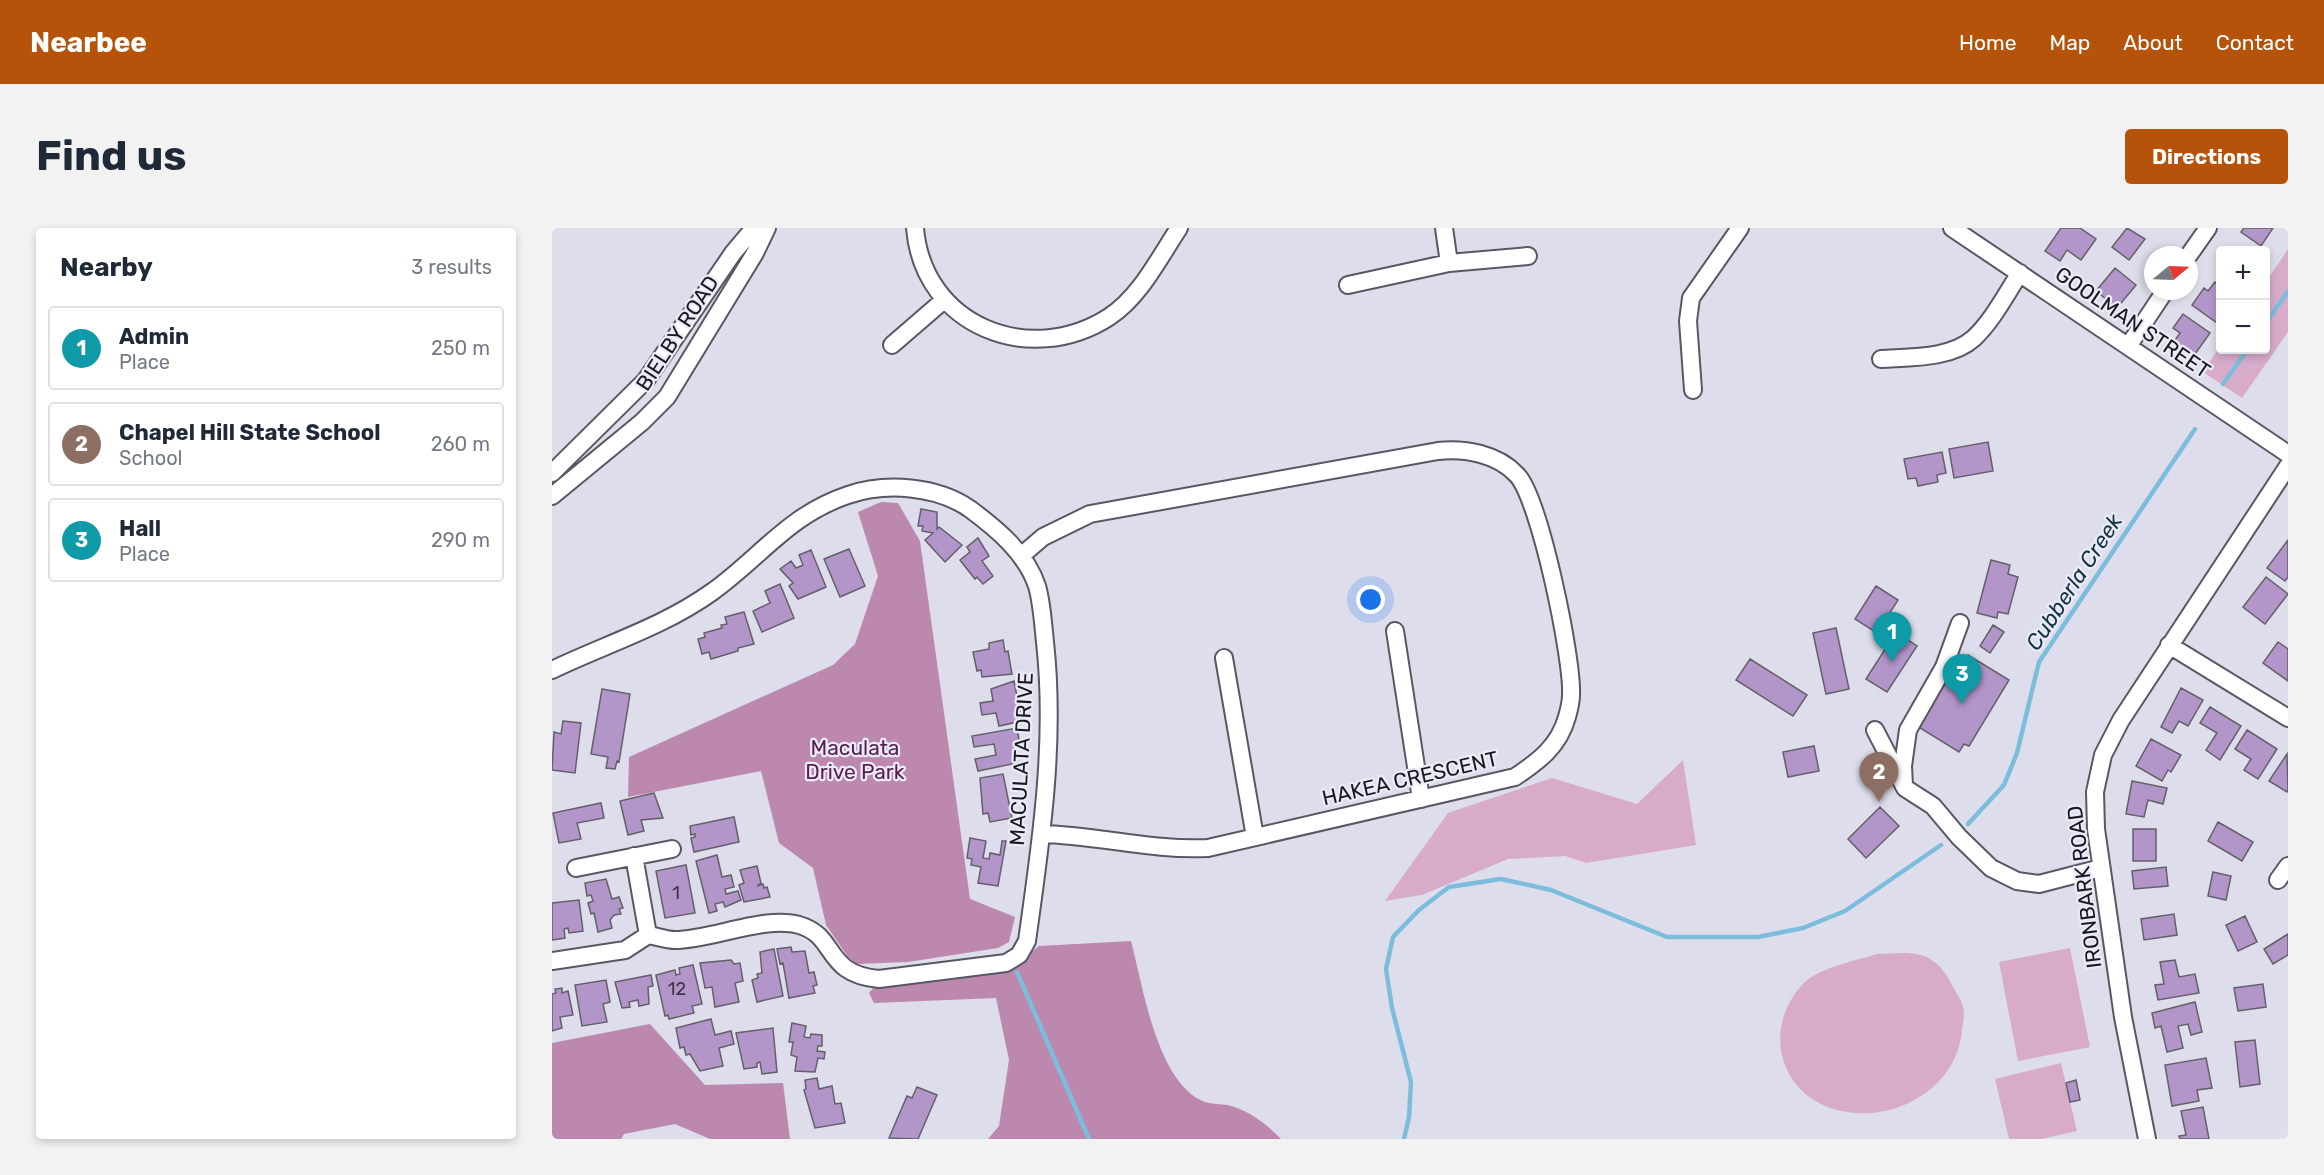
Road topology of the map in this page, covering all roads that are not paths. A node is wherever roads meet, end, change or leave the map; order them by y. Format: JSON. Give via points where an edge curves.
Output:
{"nodes":[{"id":1,"x":754,"y":228,"type":"edge"},
{"id":2,"x":767,"y":228,"type":"edge"},
{"id":3,"x":915,"y":228,"type":"edge"},
{"id":4,"x":1179,"y":228,"type":"edge"},
{"id":5,"x":1444,"y":228,"type":"edge"},
{"id":6,"x":1740,"y":228,"type":"edge"},
{"id":7,"x":1952,"y":228,"type":"edge"},
{"id":8,"x":2208,"y":228,"type":"edge"},
{"id":9,"x":2195,"y":246,"type":"edge"},
{"id":10,"x":1528,"y":256,"type":"dead end"},
{"id":11,"x":1449,"y":263,"type":"junction"},
{"id":12,"x":2020,"y":273,"type":"junction"},
{"id":13,"x":1348,"y":285,"type":"dead end"},
{"id":14,"x":944,"y":300,"type":"junction"},
{"id":15,"x":2159,"y":300,"type":"edge"},
{"id":16,"x":892,"y":345,"type":"dead end"},
{"id":17,"x":2129,"y":345,"type":"junction"},
{"id":18,"x":1881,"y":360,"type":"dead end"},
{"id":19,"x":1693,"y":390,"type":"dead end"},
{"id":20,"x":2288,"y":454,"type":"edge"},
{"id":21,"x":2288,"y":466,"type":"edge"},
{"id":22,"x":552,"y":473,"type":"edge"},
{"id":23,"x":552,"y":496,"type":"edge"},
{"id":24,"x":1021,"y":556,"type":"junction"},
{"id":25,"x":1960,"y":623,"type":"dead end"},
{"id":26,"x":1395,"y":631,"type":"dead end"},
{"id":27,"x":2169,"y":645,"type":"junction"},
{"id":28,"x":1224,"y":658,"type":"dead end"},
{"id":29,"x":552,"y":670,"type":"edge"},
{"id":30,"x":2288,"y":718,"type":"edge"},
{"id":31,"x":1875,"y":730,"type":"dead end"},
{"id":32,"x":1905,"y":788,"type":"junction"},
{"id":33,"x":1420,"y":799,"type":"junction"},
{"id":34,"x":1041,"y":834,"type":"junction"},
{"id":35,"x":1255,"y":837,"type":"junction"},
{"id":36,"x":672,"y":849,"type":"dead end"},
{"id":37,"x":634,"y":856,"type":"junction"},
{"id":38,"x":576,"y":868,"type":"dead end"},
{"id":39,"x":2101,"y":868,"type":"junction"},
{"id":40,"x":648,"y":934,"type":"junction"},
{"id":41,"x":552,"y":961,"type":"edge"},
{"id":42,"x":2147,"y":1139,"type":"edge"}],
"edges":[{"from":1,"to":22,"type":"street","name":"BIELBY ROAD","via":[[646,380]]},
{"from":2,"to":23,"type":"street","name":"BIELBY ROAD","via":[[667,397]]},
{"from":3,"to":14,"type":"street","via":[[920,257]]},
{"from":4,"to":14,"type":"street","via":[[1133,296],[1110,316],[1076,334],[1035,340],[1003,336],[980,328]]},
{"from":5,"to":11,"type":"street"},
{"from":6,"to":19,"type":"street","via":[[1691,298],[1688,321]]},
{"from":7,"to":12,"type":"street","name":"GOOLMAN STREET"},
{"from":8,"to":9,"type":"street"},
{"from":10,"to":11,"type":"street"},
{"from":11,"to":13,"type":"street"},
{"from":12,"to":17,"type":"street","name":"GOOLMAN STREET"},
{"from":12,"to":18,"type":"street","via":[[1973,339],[1935,355]]},
{"from":14,"to":16,"type":"street"},
{"from":15,"to":17,"type":"street"},
{"from":17,"to":20,"type":"street","name":"GOOLMAN STREET"},
{"from":21,"to":27,"type":"street","name":"IRONBARK ROAD"},
{"from":24,"to":29,"type":"street","name":"MACULATA DRIVE","via":[[992,525],[960,502],[925,491],[886,487],[849,495],[786,527],[714,591],[690,607],[659,625]]},
{"from":24,"to":33,"type":"street","name":"HAKEA CRESCENT","via":[[1043,537],[1090,514],[1438,451],[1455,449],[1498,460],[1518,476],[1538,519],[1569,673],[1571,695],[1566,718],[1555,745],[1539,762],[1515,777]]},
{"from":24,"to":34,"type":"street","name":"MACULATA DRIVE","via":[[1037,586],[1049,674]]},
{"from":25,"to":32,"type":"street","via":[[1944,667],[1908,730],[1903,766]]},
{"from":26,"to":33,"type":"street"},
{"from":27,"to":30,"type":"street"},
{"from":27,"to":39,"type":"street","name":"IRONBARK ROAD","via":[[2103,755],[2095,792]]},
{"from":28,"to":35,"type":"street"},
{"from":31,"to":32,"type":"street"},
{"from":32,"to":39,"type":"street","via":[[1933,806],[1991,868],[2017,881],[2039,884]]},
{"from":33,"to":35,"type":"street","name":"HAKEA CRESCENT"},
{"from":34,"to":35,"type":"street","name":"HAKEA CRESCENT","via":[[1181,849],[1208,848]]},
{"from":34,"to":40,"type":"street","name":"MACULATA DRIVE","via":[[1027,941],[1019,955],[1006,963],[879,979],[858,977],[842,968],[812,930],[797,924],[778,923],[674,940]]},
{"from":36,"to":37,"type":"street"},
{"from":37,"to":38,"type":"street"},
{"from":37,"to":40,"type":"street"},
{"from":39,"to":42,"type":"street","name":"IRONBARK ROAD","via":[[2123,1017]]},
{"from":40,"to":41,"type":"street","via":[[625,950]]}]}
